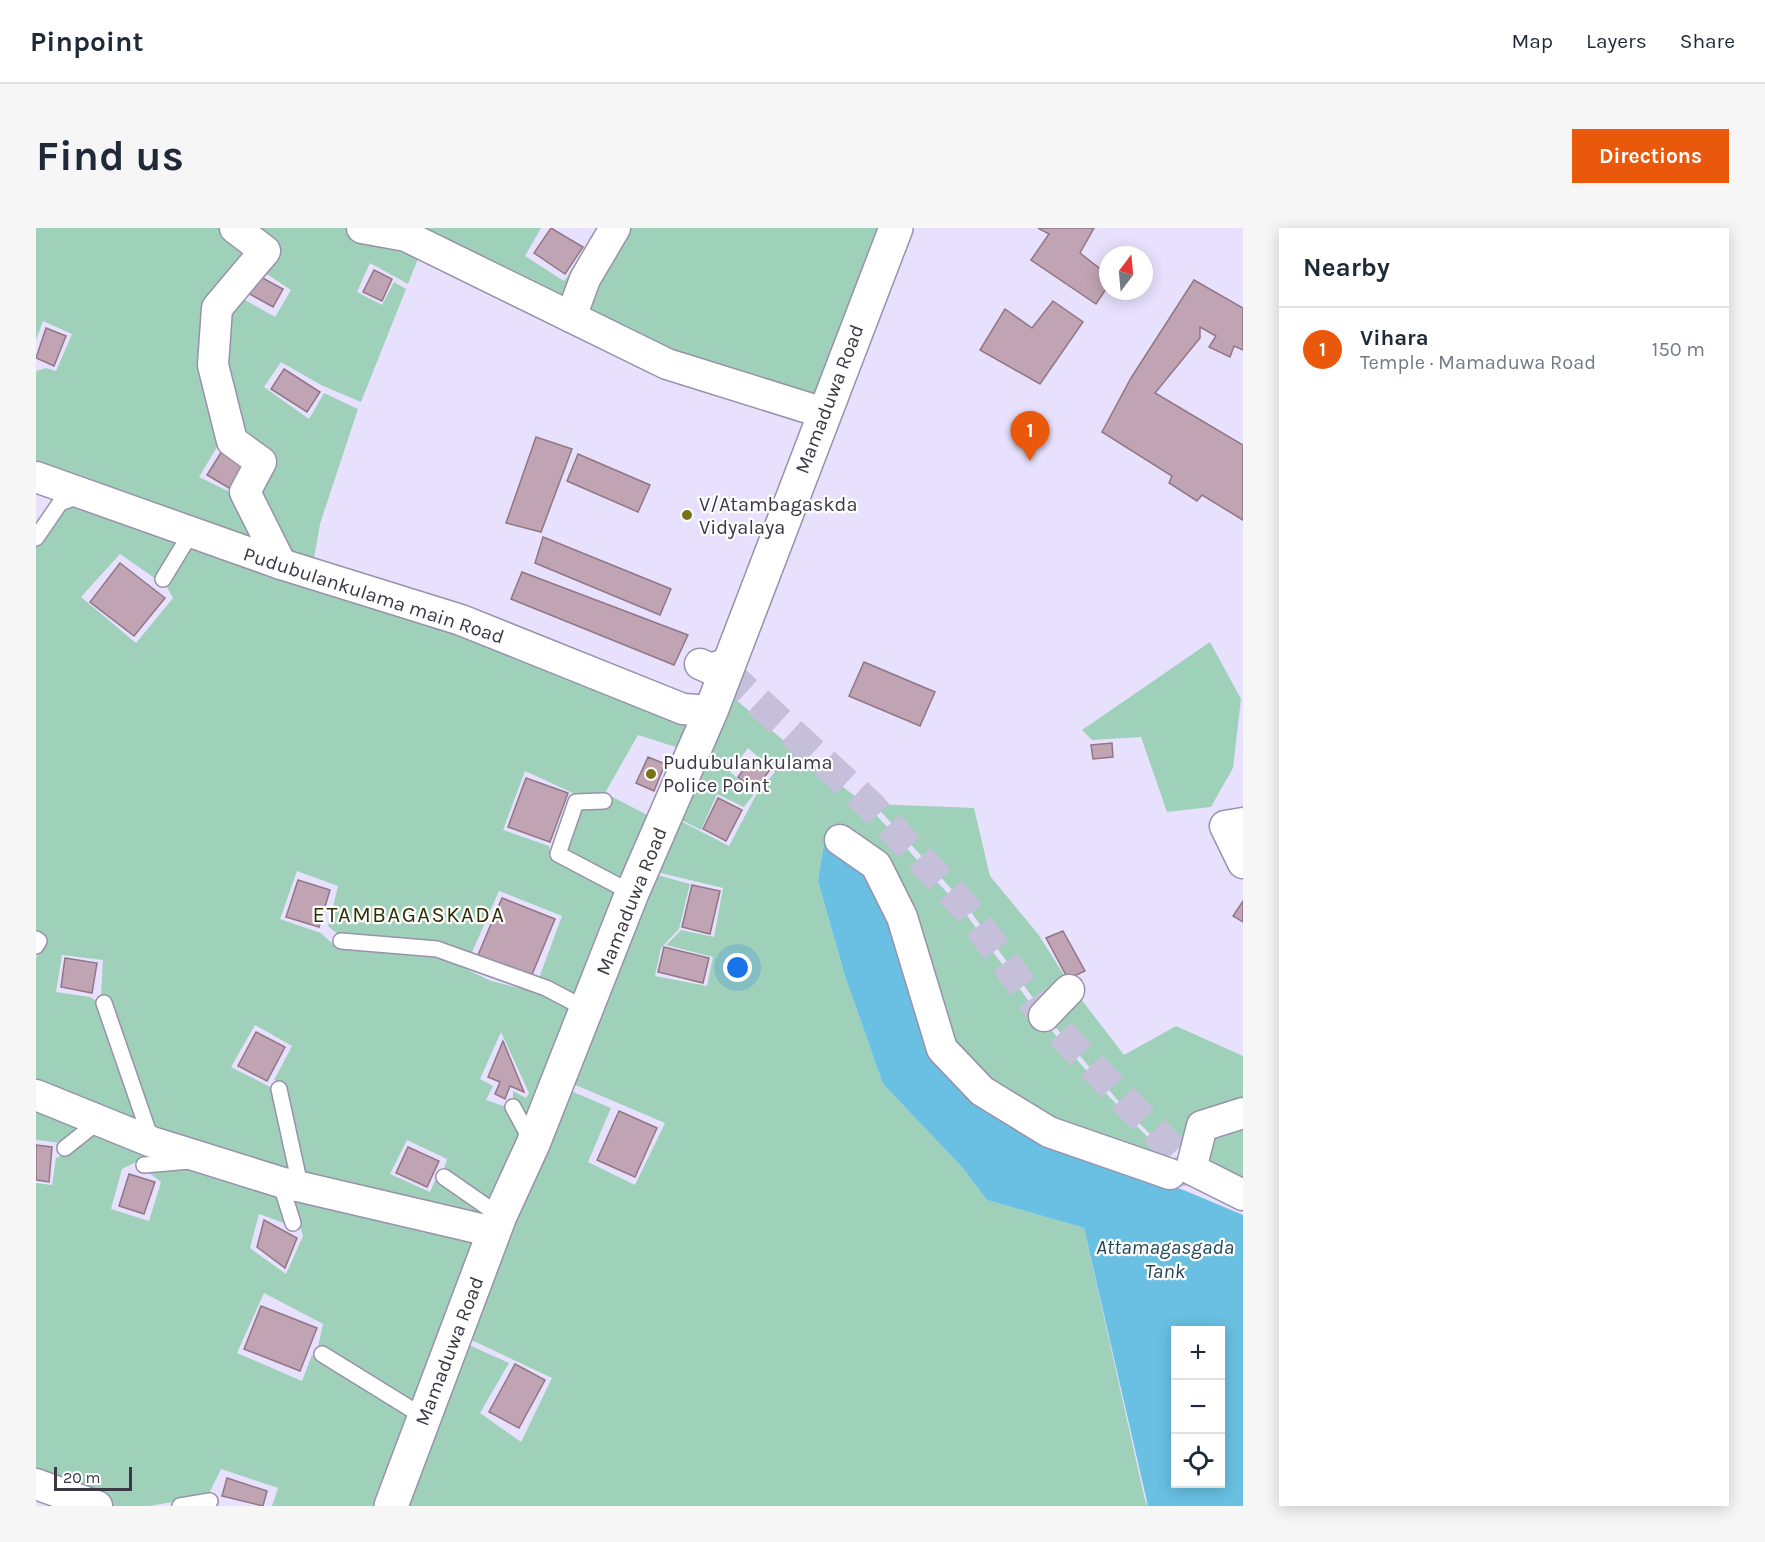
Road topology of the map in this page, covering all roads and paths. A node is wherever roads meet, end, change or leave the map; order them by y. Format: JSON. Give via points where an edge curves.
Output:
{"nodes":[{"id":1,"x":235,"y":228,"type":"edge"},
{"id":2,"x":362,"y":228,"type":"edge"},
{"id":3,"x":615,"y":228,"type":"edge"},
{"id":4,"x":896,"y":228,"type":"edge"},
{"id":5,"x":571,"y":317,"type":"junction"},
{"id":6,"x":824,"y":413,"type":"junction"},
{"id":7,"x":36,"y":477,"type":"edge"},
{"id":8,"x":82,"y":495,"type":"junction"},
{"id":9,"x":191,"y":533,"type":"junction"},
{"id":10,"x":36,"y":538,"type":"edge"},
{"id":11,"x":281,"y":564,"type":"junction"},
{"id":12,"x":163,"y":579,"type":"dead end"},
{"id":13,"x":711,"y":711,"type":"junction"},
{"id":14,"x":604,"y":801,"type":"dead end"},
{"id":15,"x":1243,"y":823,"type":"edge"},
{"id":16,"x":840,"y":840,"type":"dead end"},
{"id":17,"x":1243,"y":863,"type":"edge"},
{"id":18,"x":632,"y":893,"type":"junction"},
{"id":19,"x":36,"y":939,"type":"edge"},
{"id":20,"x":341,"y":941,"type":"dead end"},
{"id":21,"x":36,"y":946,"type":"edge"},
{"id":22,"x":1069,"y":990,"type":"dead end"},
{"id":23,"x":104,"y":1003,"type":"dead end"},
{"id":24,"x":588,"y":1010,"type":"junction"},
{"id":25,"x":1044,"y":1016,"type":"dead end"},
{"id":26,"x":279,"y":1089,"type":"dead end"},
{"id":27,"x":36,"y":1095,"type":"edge"},
{"id":28,"x":513,"y":1107,"type":"dead end"},
{"id":29,"x":1243,"y":1113,"type":"edge"},
{"id":30,"x":99,"y":1121,"type":"junction"},
{"id":31,"x":533,"y":1144,"type":"junction"},
{"id":32,"x":65,"y":1148,"type":"dead end"},
{"id":33,"x":148,"y":1154,"type":"junction"},
{"id":34,"x":1170,"y":1174,"type":"dead end"},
{"id":35,"x":444,"y":1177,"type":"dead end"},
{"id":36,"x":290,"y":1184,"type":"junction"},
{"id":37,"x":1243,"y":1195,"type":"edge"},
{"id":38,"x":293,"y":1223,"type":"dead end"},
{"id":39,"x":497,"y":1224,"type":"junction"},
{"id":40,"x":322,"y":1353,"type":"dead end"},
{"id":41,"x":424,"y":1417,"type":"junction"},
{"id":42,"x":36,"y":1484,"type":"edge"},
{"id":43,"x":210,"y":1501,"type":"dead end"},
{"id":44,"x":97,"y":1506,"type":"edge"},
{"id":45,"x":180,"y":1506,"type":"edge"},
{"id":46,"x":391,"y":1506,"type":"edge"}],
"edges":[{"from":1,"to":11,"type":"street","via":[[265,251],[218,308],[213,365],[232,441],[261,462],[245,492]]},
{"from":2,"to":5,"type":"street","via":[[406,236]]},
{"from":3,"to":5,"type":"street","via":[[585,279]]},
{"from":4,"to":6,"type":"street","name":"Mamaduwa Road"},
{"from":5,"to":6,"type":"street","via":[[667,364]]},
{"from":6,"to":13,"type":"street","name":"Mamaduwa Road","via":[[714,664]]},
{"from":7,"to":8,"type":"street","name":"Pudubulankulama main Road"},
{"from":8,"to":9,"type":"street","name":"Pudubulankulama main Road"},
{"from":8,"to":10,"type":"lane","via":[[60,502]]},
{"from":9,"to":11,"type":"street","name":"Pudubulankulama main Road"},
{"from":9,"to":12,"type":"lane"},
{"from":11,"to":13,"type":"street","name":"Pudubulankulama main Road","via":[[461,620],[683,709]]},
{"from":13,"to":18,"type":"street","name":"Mamaduwa Road"},
{"from":14,"to":18,"type":"lane","via":[[576,802],[558,854]]},
{"from":15,"to":17,"type":"street","via":[[1225,826]]},
{"from":16,"to":34,"type":"street","via":[[876,865],[902,917],[942,1049],[982,1091],[1049,1132]]},
{"from":18,"to":24,"type":"street","name":"Mamaduwa Road"},
{"from":19,"to":21,"type":"lane"},
{"from":20,"to":24,"type":"lane","via":[[437,949],[546,988]]},
{"from":22,"to":25,"type":"street"},
{"from":23,"to":33,"type":"lane"},
{"from":24,"to":31,"type":"street","name":"Mamaduwa Road"},
{"from":26,"to":36,"type":"lane"},
{"from":27,"to":30,"type":"street"},
{"from":28,"to":31,"type":"lane"},
{"from":29,"to":37,"type":"street","via":[[1202,1126],[1191,1169]]},
{"from":30,"to":32,"type":"lane"},
{"from":30,"to":33,"type":"street"},
{"from":31,"to":39,"type":"street","name":"Mamaduwa Road"},
{"from":33,"to":36,"type":"street","via":[[208,1160]]},
{"from":35,"to":39,"type":"lane"},
{"from":36,"to":38,"type":"lane"},
{"from":36,"to":39,"type":"street"},
{"from":39,"to":41,"type":"street","name":"Mamaduwa Road"},
{"from":40,"to":41,"type":"lane"},
{"from":41,"to":46,"type":"street","name":"Mamaduwa Road"},
{"from":42,"to":44,"type":"street"},
{"from":43,"to":45,"type":"lane"}]}
